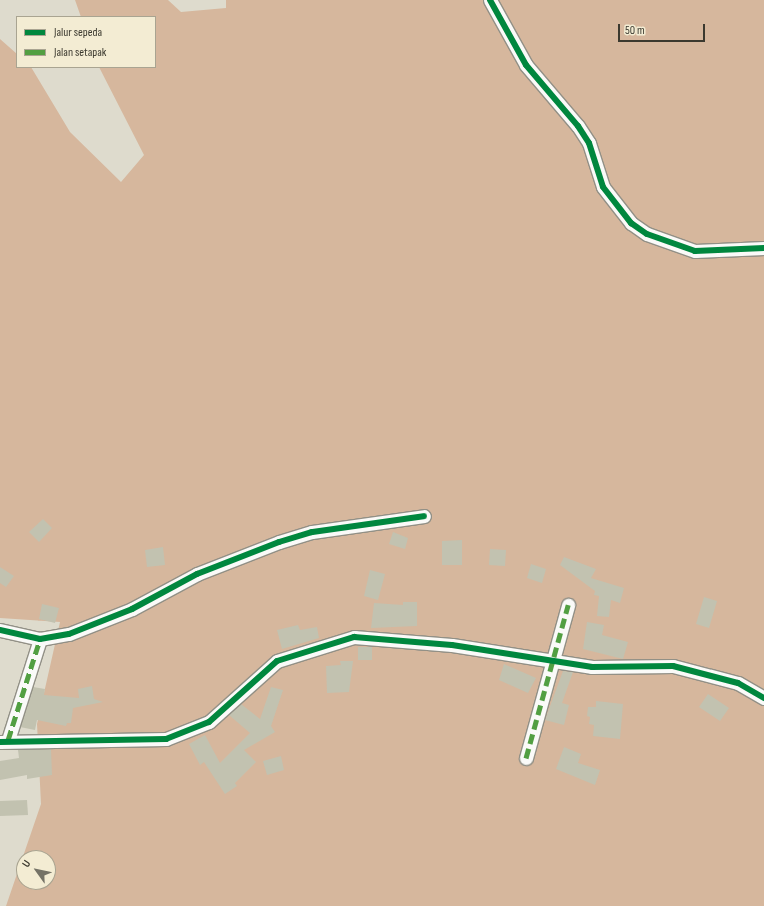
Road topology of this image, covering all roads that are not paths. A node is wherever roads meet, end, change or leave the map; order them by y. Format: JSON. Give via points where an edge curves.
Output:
{"nodes":[{"id":1,"x":490,"y":0,"type":"edge"},
{"id":2,"x":764,"y":248,"type":"edge"},
{"id":3,"x":424,"y":516,"type":"dead end"},
{"id":4,"x":568,"y":605,"type":"dead end"},
{"id":5,"x":0,"y":630,"type":"edge"},
{"id":6,"x":40,"y":639,"type":"junction"},
{"id":7,"x":553,"y":663,"type":"junction"},
{"id":8,"x":764,"y":698,"type":"edge"},
{"id":9,"x":4,"y":741,"type":"edge"},
{"id":10,"x":526,"y":758,"type":"dead end"}],
"edges":[{"from":1,"to":2,"type":"street","via":[[526,65],[578,126],[589,143],[603,188],[631,223],[647,234],[695,250]]},
{"from":3,"to":6,"type":"street","via":[[312,532],[279,542],[198,574],[98,625]]},
{"from":4,"to":7,"type":"street"},
{"from":5,"to":6,"type":"street"},
{"from":6,"to":9,"type":"street"},
{"from":7,"to":8,"type":"street","via":[[615,669],[641,664],[673,666],[738,683]]},
{"from":7,"to":9,"type":"street","via":[[452,645],[354,637],[277,661],[209,722],[166,739]]},
{"from":7,"to":10,"type":"street"}]}
